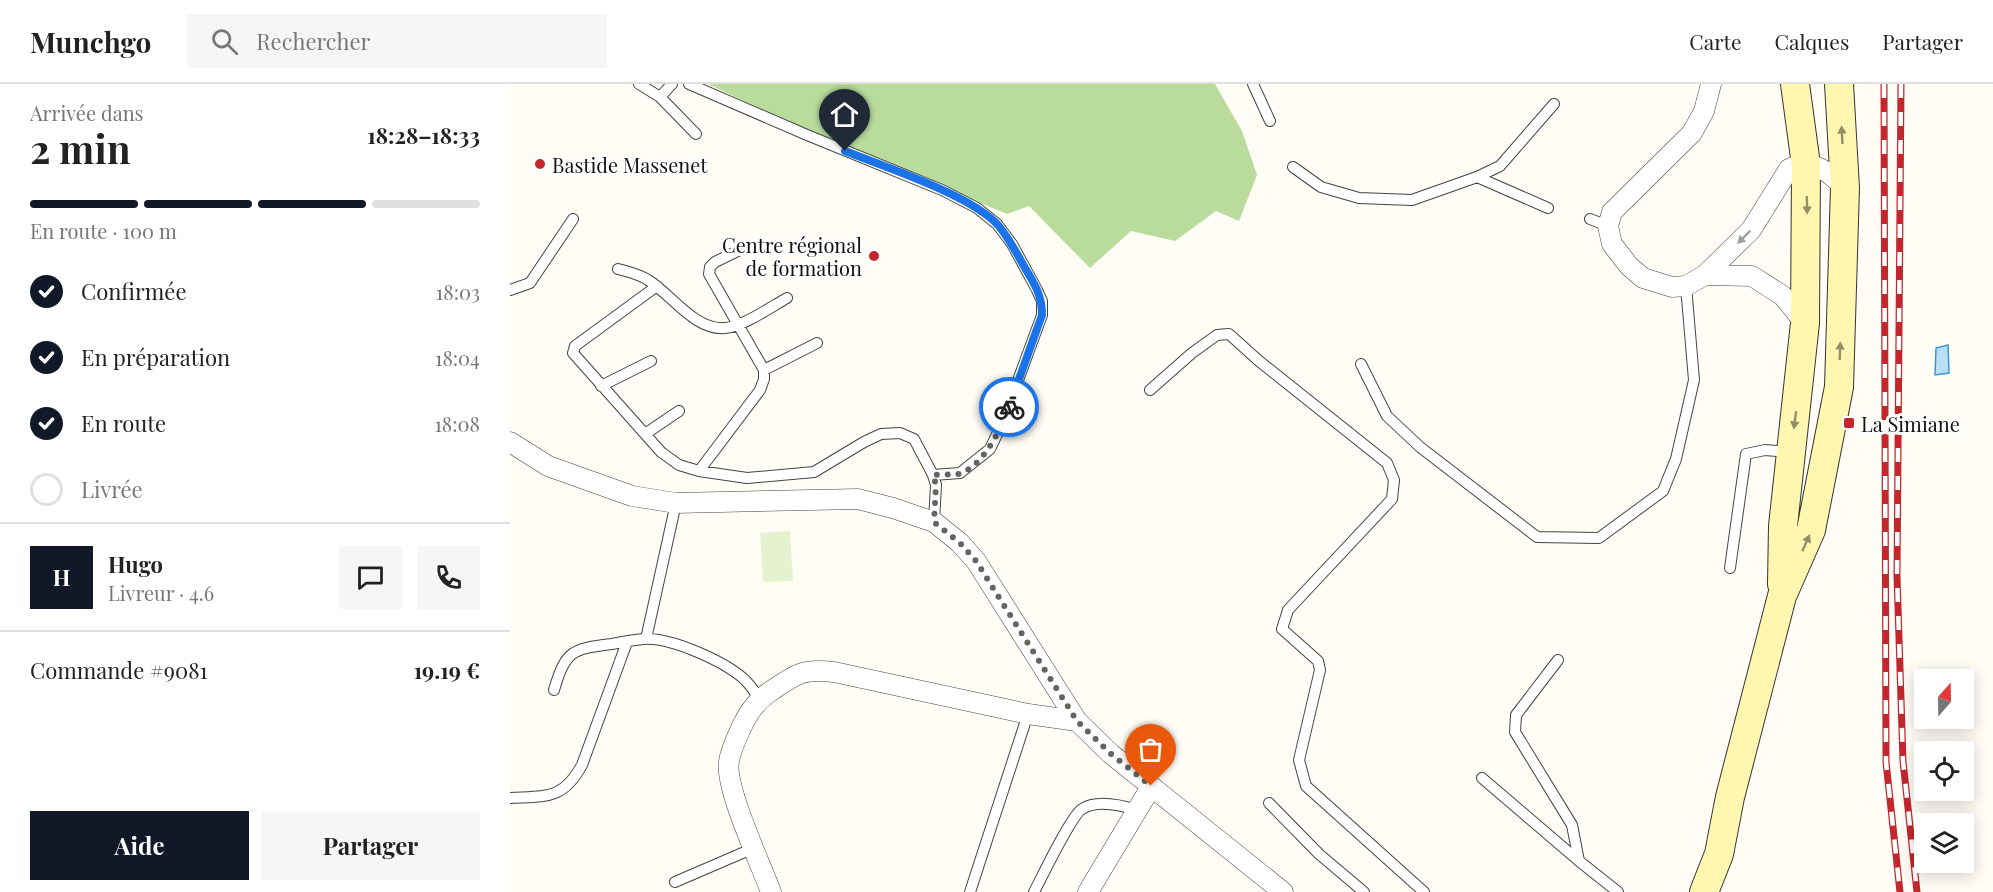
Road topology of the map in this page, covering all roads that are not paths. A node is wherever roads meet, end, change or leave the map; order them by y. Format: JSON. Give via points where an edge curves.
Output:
{"nodes":[{"id":1,"x":639,"y":84,"type":"edge"},
{"id":2,"x":672,"y":84,"type":"edge"},
{"id":3,"x":689,"y":84,"type":"edge"},
{"id":4,"x":1253,"y":84,"type":"edge"},
{"id":5,"x":1711,"y":84,"type":"edge"},
{"id":6,"x":1795,"y":84,"type":"edge"},
{"id":7,"x":1839,"y":84,"type":"edge"},
{"id":8,"x":660,"y":97,"type":"junction"},
{"id":9,"x":1554,"y":104,"type":"dead end"},
{"id":10,"x":1270,"y":121,"type":"dead end"},
{"id":11,"x":696,"y":134,"type":"dead end"},
{"id":12,"x":1806,"y":165,"type":"junction"},
{"id":13,"x":1293,"y":167,"type":"dead end"},
{"id":14,"x":1478,"y":177,"type":"junction"},
{"id":15,"x":1845,"y":188,"type":"junction"},
{"id":16,"x":1548,"y":208,"type":"dead end"},
{"id":17,"x":573,"y":219,"type":"dead end"},
{"id":18,"x":746,"y":247,"type":"dead end"},
{"id":19,"x":618,"y":269,"type":"dead end"},
{"id":20,"x":1705,"y":275,"type":"junction"},
{"id":21,"x":657,"y":286,"type":"junction"},
{"id":22,"x":1686,"y":286,"type":"junction"},
{"id":23,"x":510,"y":290,"type":"edge"},
{"id":24,"x":787,"y":298,"type":"dead end"},
{"id":25,"x":1805,"y":323,"type":"junction"},
{"id":26,"x":737,"y":324,"type":"junction"},
{"id":27,"x":817,"y":343,"type":"dead end"},
{"id":28,"x":651,"y":361,"type":"dead end"},
{"id":29,"x":1361,"y":364,"type":"dead end"},
{"id":30,"x":764,"y":370,"type":"junction"},
{"id":31,"x":601,"y":386,"type":"junction"},
{"id":32,"x":1150,"y":390,"type":"dead end"},
{"id":33,"x":679,"y":411,"type":"dead end"},
{"id":34,"x":645,"y":434,"type":"junction"},
{"id":35,"x":510,"y":442,"type":"edge"},
{"id":36,"x":1792,"y":452,"type":"junction"},
{"id":37,"x":699,"y":471,"type":"junction"},
{"id":38,"x":933,"y":475,"type":"junction"},
{"id":39,"x":676,"y":503,"type":"junction"},
{"id":40,"x":934,"y":522,"type":"junction"},
{"id":41,"x":1730,"y":568,"type":"dead end"},
{"id":42,"x":1782,"y":596,"type":"junction"},
{"id":43,"x":646,"y":639,"type":"junction"},
{"id":44,"x":627,"y":642,"type":"junction"},
{"id":45,"x":1558,"y":660,"type":"dead end"},
{"id":46,"x":554,"y":690,"type":"dead end"},
{"id":47,"x":759,"y":698,"type":"junction"},
{"id":48,"x":1029,"y":714,"type":"junction"},
{"id":49,"x":1077,"y":721,"type":"junction"},
{"id":50,"x":1482,"y":778,"type":"dead end"},
{"id":51,"x":1151,"y":786,"type":"junction"},
{"id":52,"x":510,"y":798,"type":"edge"},
{"id":53,"x":1269,"y":803,"type":"dead end"},
{"id":54,"x":1137,"y":810,"type":"junction"},
{"id":55,"x":754,"y":848,"type":"junction"},
{"id":56,"x":1719,"y":854,"type":"junction"},
{"id":57,"x":1579,"y":861,"type":"junction"},
{"id":58,"x":675,"y":882,"type":"dead end"},
{"id":59,"x":771,"y":892,"type":"edge"},
{"id":60,"x":970,"y":892,"type":"edge"},
{"id":61,"x":1034,"y":892,"type":"edge"},
{"id":62,"x":1088,"y":892,"type":"edge"},
{"id":63,"x":1283,"y":892,"type":"edge"},
{"id":64,"x":1364,"y":892,"type":"edge"},
{"id":65,"x":1424,"y":892,"type":"edge"},
{"id":66,"x":1618,"y":892,"type":"edge"},
{"id":67,"x":1704,"y":892,"type":"edge"},
{"id":68,"x":1723,"y":892,"type":"edge"}],
"edges":[{"from":1,"to":8,"type":"lane"},
{"from":2,"to":8,"type":"lane"},
{"from":3,"to":38,"type":"lane","via":[[942,190],[977,208],[997,224],[1012,244],[1037,290],[1042,315],[990,448],[960,473]]},
{"from":4,"to":10,"type":"lane"},
{"from":5,"to":22,"type":"street","via":[[1704,111],[1692,133],[1599,223],[1629,266],[1643,278],[1672,287]]},
{"from":6,"to":12,"type":"main road"},
{"from":15,"to":7,"type":"main road","one_way":true},
{"from":8,"to":11,"type":"lane"},
{"from":9,"to":14,"type":"lane","via":[[1500,166]]},
{"from":12,"to":15,"type":"street","via":[[1830,172]]},
{"from":12,"to":20,"type":"street","one_way":true,"via":[[1789,169],[1751,230]]},
{"from":12,"to":25,"type":"main road","one_way":true},
{"from":13,"to":14,"type":"lane","via":[[1322,187],[1359,198],[1412,200]]},
{"from":14,"to":16,"type":"lane"},
{"from":42,"to":15,"type":"main road","one_way":true,"via":[[1811,530],[1839,387]]},
{"from":17,"to":23,"type":"lane","via":[[530,283]]},
{"from":18,"to":26,"type":"lane","via":[[716,262],[709,273]]},
{"from":19,"to":21,"type":"lane"},
{"from":20,"to":22,"type":"street"},
{"from":20,"to":25,"type":"street","via":[[1752,276],[1784,296]]},
{"from":21,"to":26,"type":"lane","via":[[687,314],[712,327]]},
{"from":21,"to":31,"type":"lane","via":[[575,346],[573,353]]},
{"from":22,"to":29,"type":"lane","via":[[1694,380],[1676,459],[1663,491],[1599,538],[1537,537],[1420,447],[1387,416]]},
{"from":24,"to":26,"type":"lane"},
{"from":25,"to":36,"type":"main road","one_way":true},
{"from":26,"to":30,"type":"lane"},
{"from":27,"to":30,"type":"lane"},
{"from":28,"to":31,"type":"lane"},
{"from":30,"to":37,"type":"lane","via":[[760,390]]},
{"from":31,"to":34,"type":"lane"},
{"from":32,"to":65,"type":"lane","via":[[1217,335],[1229,334],[1387,463],[1394,480],[1392,499],[1288,610],[1282,629],[1318,661],[1320,670],[1299,760],[1306,786]]},
{"from":33,"to":34,"type":"lane"},
{"from":34,"to":37,"type":"lane","via":[[679,465]]},
{"from":35,"to":39,"type":"street","via":[[567,473],[632,496]]},
{"from":36,"to":41,"type":"lane","via":[[1766,450],[1746,454]]},
{"from":36,"to":42,"type":"main road","via":[[1783,526]]},
{"from":37,"to":38,"type":"lane","via":[[747,478],[814,472],[881,434],[900,433],[914,440]]},
{"from":38,"to":40,"type":"lane"},
{"from":39,"to":40,"type":"street","via":[[858,499]]},
{"from":39,"to":43,"type":"lane"},
{"from":40,"to":49,"type":"street","via":[[976,561]]},
{"from":42,"to":56,"type":"main road"},
{"from":43,"to":44,"type":"lane"},
{"from":43,"to":47,"type":"lane","via":[[672,643],[716,659],[745,680]]},
{"from":44,"to":46,"type":"lane","via":[[578,649],[564,662]]},
{"from":44,"to":52,"type":"lane","via":[[574,780],[547,796]]},
{"from":45,"to":57,"type":"lane","via":[[1516,715],[1515,732],[1572,825]]},
{"from":47,"to":48,"type":"street","via":[[798,673],[817,670]]},
{"from":47,"to":55,"type":"street","via":[[728,762],[731,787]]},
{"from":48,"to":49,"type":"street"},
{"from":48,"to":60,"type":"lane"},
{"from":49,"to":51,"type":"street"},
{"from":50,"to":57,"type":"lane"},
{"from":51,"to":54,"type":"street"},
{"from":51,"to":63,"type":"street"},
{"from":53,"to":64,"type":"lane","via":[[1319,854]]},
{"from":54,"to":61,"type":"lane","via":[[1096,804],[1080,810]]},
{"from":54,"to":62,"type":"street"},
{"from":55,"to":58,"type":"lane"},
{"from":55,"to":59,"type":"street"},
{"from":56,"to":67,"type":"main road"},
{"from":56,"to":68,"type":"main road"},
{"from":57,"to":66,"type":"lane"}]}
